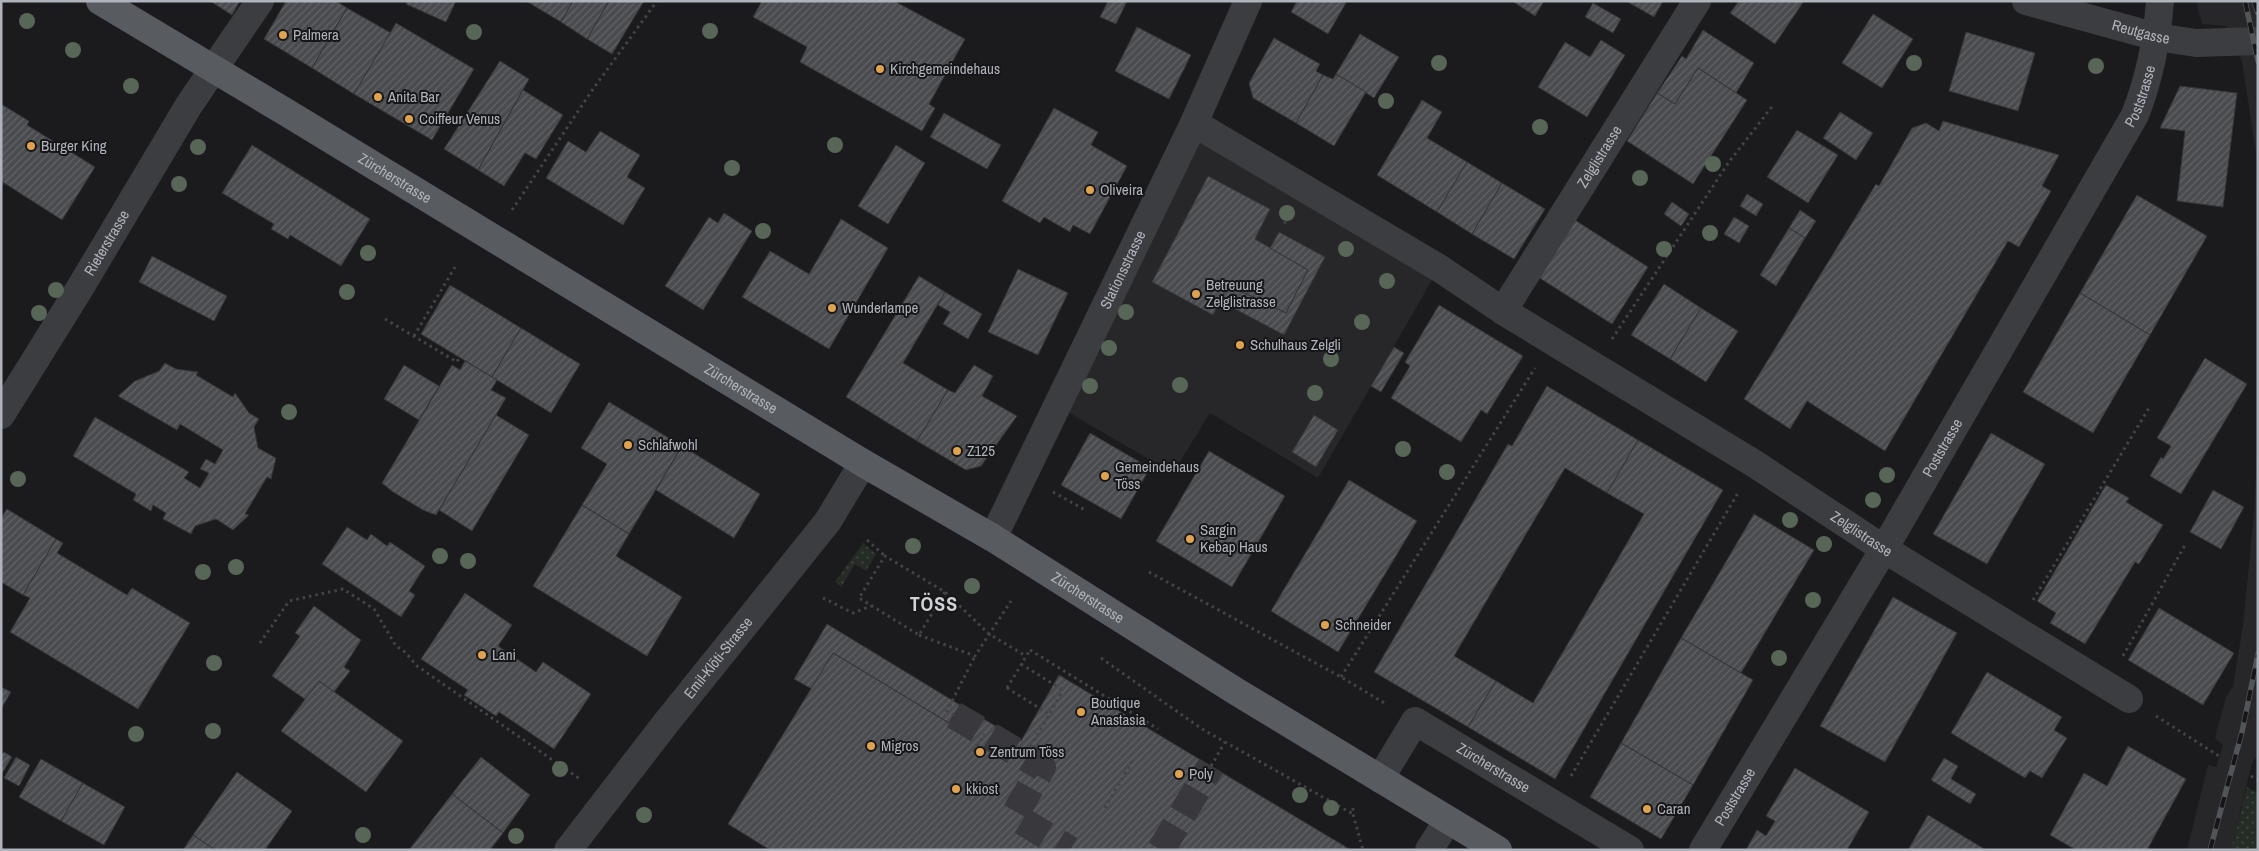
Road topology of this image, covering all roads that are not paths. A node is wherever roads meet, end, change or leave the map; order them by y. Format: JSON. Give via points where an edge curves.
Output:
{"nodes":[{"id":1,"x":100,"y":1,"type":"edge"},
{"id":2,"x":260,"y":1,"type":"edge"},
{"id":3,"x":1248,"y":1,"type":"edge"},
{"id":4,"x":1697,"y":1,"type":"edge"},
{"id":5,"x":2026,"y":1,"type":"edge"},
{"id":6,"x":2160,"y":1,"type":"edge"},
{"id":7,"x":2157,"y":37,"type":"junction"},
{"id":8,"x":2258,"y":41,"type":"edge"},
{"id":9,"x":213,"y":69,"type":"junction"},
{"id":10,"x":1194,"y":123,"type":"junction"},
{"id":11,"x":1504,"y":311,"type":"junction"},
{"id":12,"x":1,"y":415,"type":"edge"},
{"id":13,"x":863,"y":464,"type":"junction"},
{"id":14,"x":993,"y":538,"type":"junction"},
{"id":15,"x":1884,"y":549,"type":"junction"},
{"id":16,"x":2129,"y":699,"type":"road end"},
{"id":17,"x":1380,"y":779,"type":"junction"},
{"id":18,"x":1448,"y":820,"type":"junction"},
{"id":19,"x":581,"y":846,"type":"edge"},
{"id":20,"x":1428,"y":850,"type":"edge"},
{"id":21,"x":1498,"y":850,"type":"edge"},
{"id":22,"x":1630,"y":850,"type":"edge"},
{"id":23,"x":1704,"y":850,"type":"edge"}],
"edges":[{"from":1,"to":9,"type":"main road","name":"Zürcherstrasse"},
{"from":2,"to":9,"type":"street","name":"Rieterstrasse"},
{"from":3,"to":10,"type":"street","name":"Stationsstrasse"},
{"from":4,"to":11,"type":"street","name":"Zelglistrasse"},
{"from":5,"to":7,"type":"street","name":"Reutgasse"},
{"from":6,"to":7,"type":"street","name":"Poststrasse"},
{"from":7,"to":8,"type":"street","name":"Reutgasse","via":[[2196,43]]},
{"from":7,"to":15,"type":"street","name":"Poststrasse","via":[[2135,115]]},
{"from":9,"to":12,"type":"street","name":"Rieterstrasse"},
{"from":9,"to":13,"type":"main road","name":"Zürcherstrasse"},
{"from":10,"to":11,"type":"street","name":"Zelglistrasse","via":[[1439,268]]},
{"from":10,"to":14,"type":"street","name":"Stationsstrasse"},
{"from":11,"to":15,"type":"street","name":"Zelglistrasse","via":[[1755,464]]},
{"from":13,"to":14,"type":"main road","name":"Zürcherstrasse"},
{"from":13,"to":19,"type":"street","name":"Emil-Klöti-Strasse","via":[[828,521],[666,723]]},
{"from":14,"to":17,"type":"main road","name":"Zürcherstrasse"},
{"from":15,"to":16,"type":"street","name":"Zelglistrasse"},
{"from":15,"to":23,"type":"street","name":"Poststrasse"},
{"from":17,"to":18,"type":"main road","name":"Zürcherstrasse"},
{"from":17,"to":22,"type":"street","name":"Zürcherstrasse","via":[[1415,721]]},
{"from":18,"to":20,"type":"street"},
{"from":18,"to":21,"type":"main road","name":"Zürcherstrasse"}]}
